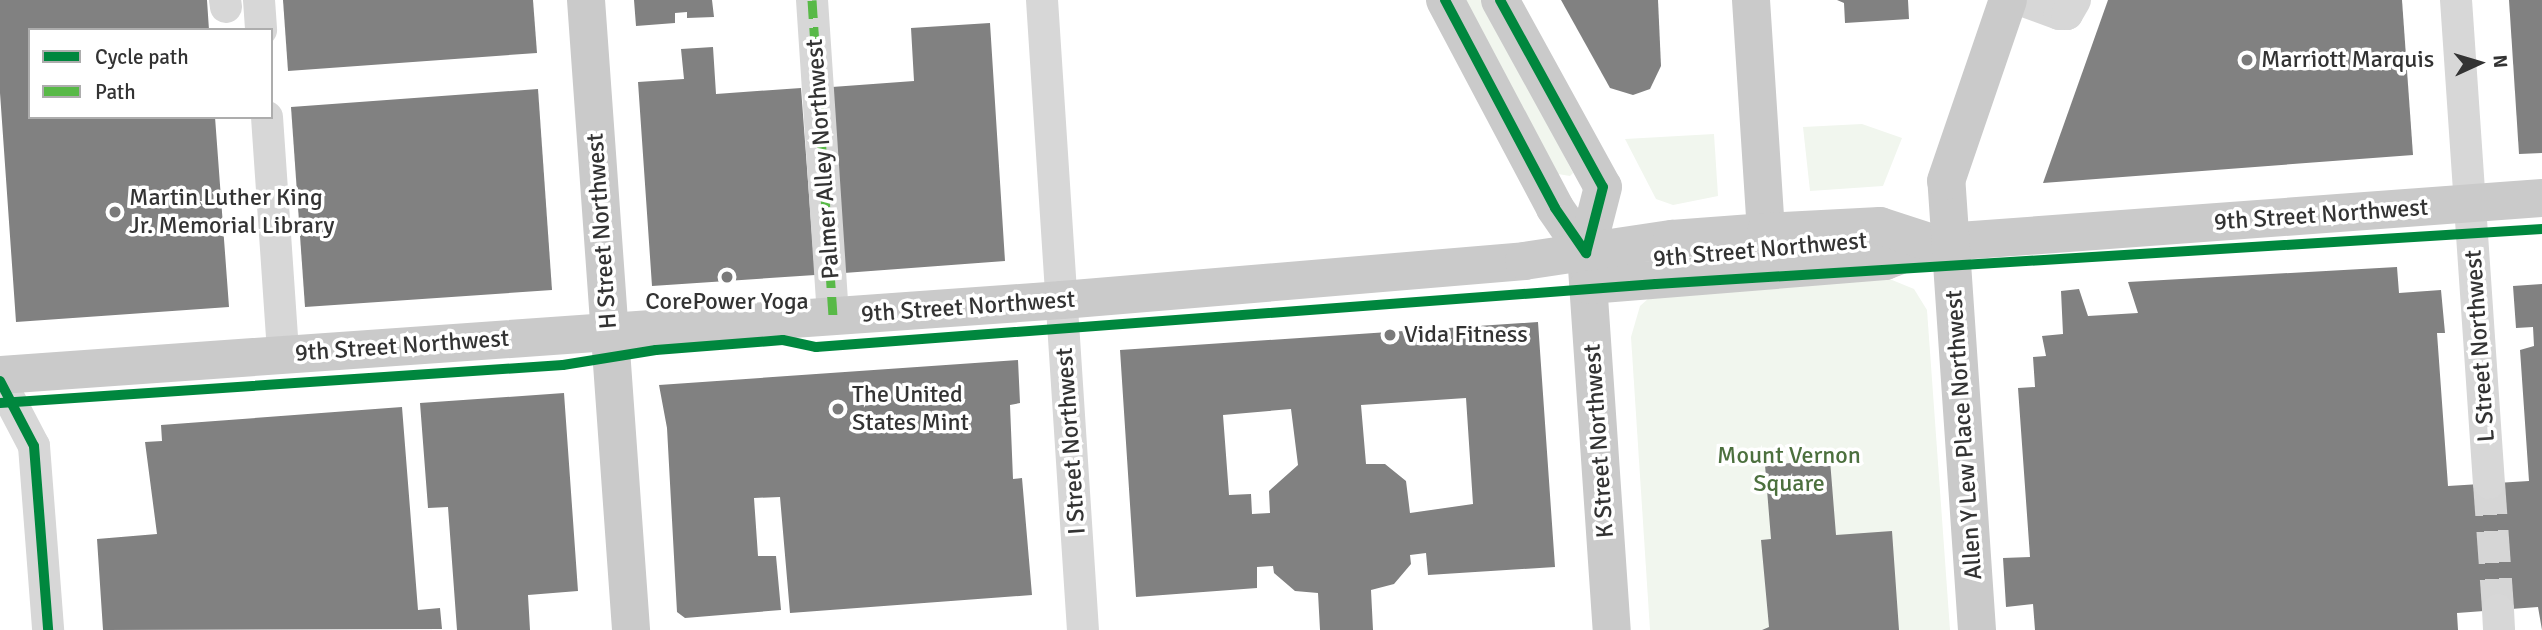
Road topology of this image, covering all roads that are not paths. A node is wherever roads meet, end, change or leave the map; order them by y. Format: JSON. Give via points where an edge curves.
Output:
{"nodes":[{"id":1,"x":259,"y":0,"type":"edge"},
{"id":2,"x":586,"y":0,"type":"edge"},
{"id":3,"x":812,"y":0,"type":"edge"},
{"id":4,"x":1042,"y":0,"type":"edge"},
{"id":5,"x":1444,"y":0,"type":"edge"},
{"id":6,"x":1500,"y":0,"type":"edge"},
{"id":7,"x":1751,"y":0,"type":"edge"},
{"id":8,"x":2008,"y":0,"type":"edge"},
{"id":9,"x":2021,"y":0,"type":"edge"},
{"id":10,"x":2075,"y":0,"type":"edge"},
{"id":11,"x":2456,"y":0,"type":"edge"},
{"id":12,"x":261,"y":28,"type":"edge"},
{"id":13,"x":267,"y":119,"type":"edge"},
{"id":14,"x":2542,"y":198,"type":"edge"},
{"id":15,"x":2471,"y":204,"type":"junction"},
{"id":16,"x":1766,"y":232,"type":"junction"},
{"id":17,"x":1941,"y":242,"type":"junction"},
{"id":18,"x":1587,"y":269,"type":"junction"},
{"id":19,"x":1062,"y":300,"type":"junction"},
{"id":20,"x":833,"y":317,"type":"junction"},
{"id":21,"x":610,"y":333,"type":"junction"},
{"id":22,"x":284,"y":354,"type":"junction"},
{"id":23,"x":0,"y":375,"type":"edge"},
{"id":24,"x":0,"y":381,"type":"edge"},
{"id":25,"x":2489,"y":483,"type":"tunnel mouth"},
{"id":26,"x":48,"y":630,"type":"edge"},
{"id":27,"x":631,"y":630,"type":"edge"},
{"id":28,"x":1083,"y":630,"type":"edge"},
{"id":29,"x":1612,"y":630,"type":"edge"},
{"id":30,"x":1977,"y":630,"type":"edge"}],
"edges":[{"from":1,"to":12,"type":"street"},
{"from":2,"to":21,"type":"main road","name":"H Street Northwest"},
{"from":3,"to":20,"type":"street","name":"Palmer Alley Northwest"},
{"from":4,"to":19,"type":"street","name":"I Street Northwest"},
{"from":5,"to":18,"type":"main road"},
{"from":6,"to":18,"type":"main road","via":[[1603,187]]},
{"from":7,"to":16,"type":"main road"},
{"from":8,"to":17,"type":"main road","name":"Allen Y Lew Place Northwest","via":[[1948,169]]},
{"from":9,"to":10,"type":"street","via":[[2059,14],[2067,14]]},
{"from":11,"to":15,"type":"street","name":"L Street Northwest"},
{"from":13,"to":22,"type":"street"},
{"from":14,"to":15,"type":"main road","name":"9th Street Northwest"},
{"from":15,"to":17,"type":"main road","name":"9th Street Northwest"},
{"from":15,"to":25,"type":"street","name":"L Street Northwest"},
{"from":16,"to":17,"type":"main road","name":"9th Street Northwest","via":[[1880,226]]},
{"from":16,"to":18,"type":"main road","name":"9th Street Northwest"},
{"from":17,"to":18,"type":"main road","name":"9th Street Northwest","via":[[1885,261]]},
{"from":17,"to":30,"type":"main road","name":"Allen Y Lew Place Northwest"},
{"from":18,"to":19,"type":"main road","name":"9th Street Northwest"},
{"from":18,"to":29,"type":"main road","name":"K Street Northwest"},
{"from":19,"to":20,"type":"main road","name":"9th Street Northwest"},
{"from":19,"to":28,"type":"street","name":"I Street Northwest"},
{"from":20,"to":21,"type":"main road","name":"9th Street Northwest"},
{"from":21,"to":22,"type":"main road","name":"9th Street Northwest"},
{"from":21,"to":27,"type":"main road","name":"H Street Northwest"},
{"from":22,"to":23,"type":"main road","name":"9th Street Northwest"},
{"from":24,"to":26,"type":"street","via":[[34,446]]}]}
